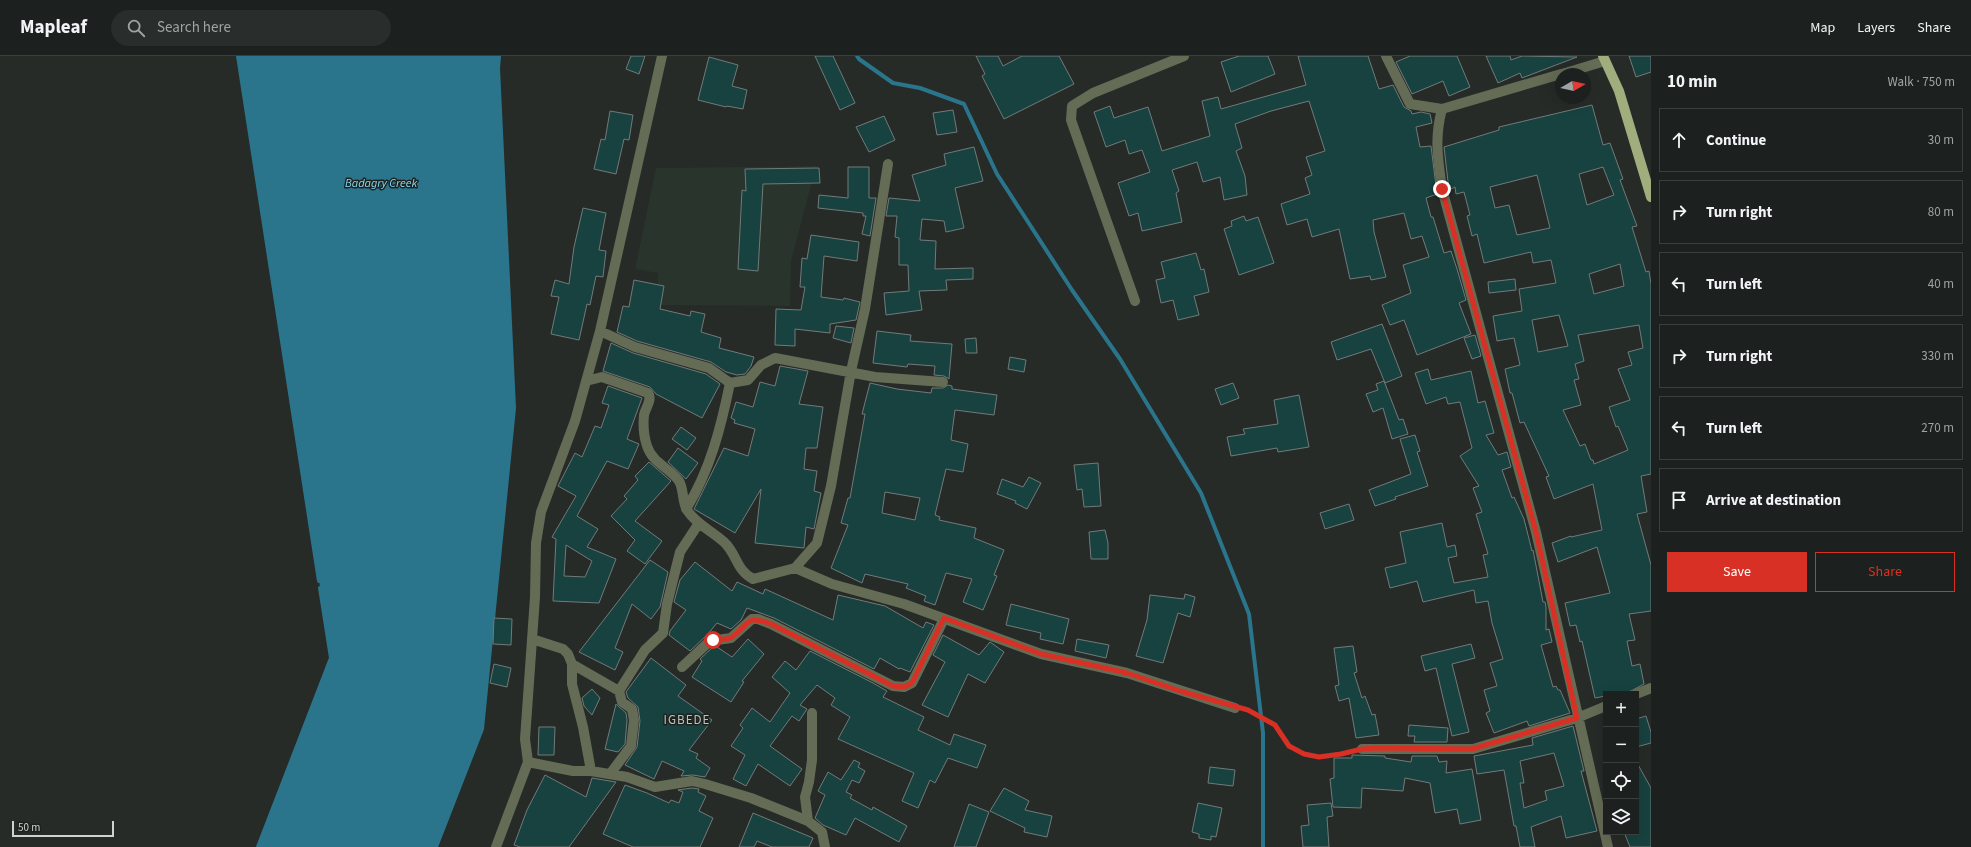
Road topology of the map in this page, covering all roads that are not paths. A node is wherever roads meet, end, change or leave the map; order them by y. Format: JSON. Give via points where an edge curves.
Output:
{"nodes":[{"id":1,"x":662,"y":56,"type":"edge"},
{"id":2,"x":1184,"y":56,"type":"edge"},
{"id":3,"x":1386,"y":56,"type":"edge"},
{"id":4,"x":1604,"y":59,"type":"edge"},
{"id":5,"x":1578,"y":68,"type":"edge"},
{"id":6,"x":1555,"y":76,"type":"edge"},
{"id":7,"x":1442,"y":109,"type":"junction"},
{"id":8,"x":888,"y":164,"type":"dead end"},
{"id":9,"x":1651,"y":197,"type":"edge"},
{"id":10,"x":1135,"y":301,"type":"dead end"},
{"id":11,"x":600,"y":331,"type":"junction"},
{"id":12,"x":852,"y":371,"type":"junction"},
{"id":13,"x":586,"y":381,"type":"junction"},
{"id":14,"x":942,"y":382,"type":"dead end"},
{"id":15,"x":730,"y":383,"type":"junction"},
{"id":16,"x":686,"y":509,"type":"junction"},
{"id":17,"x":699,"y":523,"type":"junction"},
{"id":18,"x":795,"y":568,"type":"junction"},
{"id":19,"x":944,"y":618,"type":"junction"},
{"id":20,"x":532,"y":639,"type":"junction"},
{"id":21,"x":572,"y":664,"type":"junction"},
{"id":22,"x":682,"y":667,"type":"dead end"},
{"id":23,"x":1651,"y":688,"type":"edge"},
{"id":24,"x":619,"y":691,"type":"junction"},
{"id":25,"x":1639,"y":693,"type":"edge"},
{"id":26,"x":1603,"y":707,"type":"edge"},
{"id":27,"x":1235,"y":708,"type":"road end"},
{"id":28,"x":812,"y":713,"type":"dead end"},
{"id":29,"x":1577,"y":718,"type":"junction"},
{"id":30,"x":1362,"y":749,"type":"road end"},
{"id":31,"x":528,"y":762,"type":"junction"},
{"id":32,"x":590,"y":771,"type":"junction"},
{"id":33,"x":610,"y":774,"type":"junction"},
{"id":34,"x":808,"y":822,"type":"junction"},
{"id":35,"x":496,"y":847,"type":"edge"},
{"id":36,"x":825,"y":847,"type":"edge"},
{"id":37,"x":1608,"y":847,"type":"edge"}],
"edges":[{"from":1,"to":11,"type":"street"},
{"from":2,"to":10,"type":"street","via":[[1093,93],[1072,106],[1071,120]]},
{"from":3,"to":7,"type":"street","via":[[1410,104]]},
{"from":4,"to":5,"type":"street"},
{"from":4,"to":9,"type":"main road","via":[[1619,91]]},
{"from":6,"to":7,"type":"street"},
{"from":7,"to":29,"type":"street","via":[[1436,130],[1442,189],[1536,532]]},
{"from":8,"to":12,"type":"street","via":[[865,308]]},
{"from":11,"to":13,"type":"street"},
{"from":11,"to":15,"type":"street","via":[[635,347],[709,368]]},
{"from":12,"to":14,"type":"street","via":[[875,377]]},
{"from":12,"to":15,"type":"street","via":[[774,358],[761,365],[748,380]]},
{"from":12,"to":18,"type":"street","via":[[818,543]]},
{"from":13,"to":16,"type":"street","via":[[602,377],[648,393],[650,400],[644,414],[647,444],[652,457],[680,482]]},
{"from":13,"to":20,"type":"street","via":[[575,421],[541,512],[536,543]]},
{"from":15,"to":16,"type":"street","via":[[718,435],[702,482]]},
{"from":16,"to":17,"type":"street"},
{"from":17,"to":18,"type":"street","via":[[724,542],[744,574],[753,579]]},
{"from":17,"to":24,"type":"street","via":[[680,552],[667,604],[663,633],[644,650]]},
{"from":18,"to":19,"type":"street","via":[[832,584]]},
{"from":19,"to":22,"type":"street","via":[[912,683],[904,687],[893,686],[758,619],[752,619],[731,638],[710,641]]},
{"from":19,"to":27,"type":"street","via":[[1041,654],[1127,673]]},
{"from":20,"to":21,"type":"street","via":[[563,650],[568,654]]},
{"from":20,"to":31,"type":"street","via":[[525,739]]},
{"from":21,"to":24,"type":"street"},
{"from":21,"to":32,"type":"street","via":[[572,684],[584,727]]},
{"from":23,"to":25,"type":"street"},
{"from":24,"to":33,"type":"street","via":[[622,702],[632,710],[634,720],[631,746]]},
{"from":26,"to":29,"type":"street"},
{"from":28,"to":34,"type":"street","via":[[812,760],[810,782],[805,797]]},
{"from":29,"to":30,"type":"street","via":[[1472,749]]},
{"from":29,"to":37,"type":"street"},
{"from":31,"to":32,"type":"street","via":[[573,771]]},
{"from":31,"to":35,"type":"street"},
{"from":32,"to":33,"type":"street"},
{"from":33,"to":34,"type":"street","via":[[655,787],[692,781],[705,784],[751,798]]},
{"from":34,"to":36,"type":"street","via":[[822,832]]}]}
